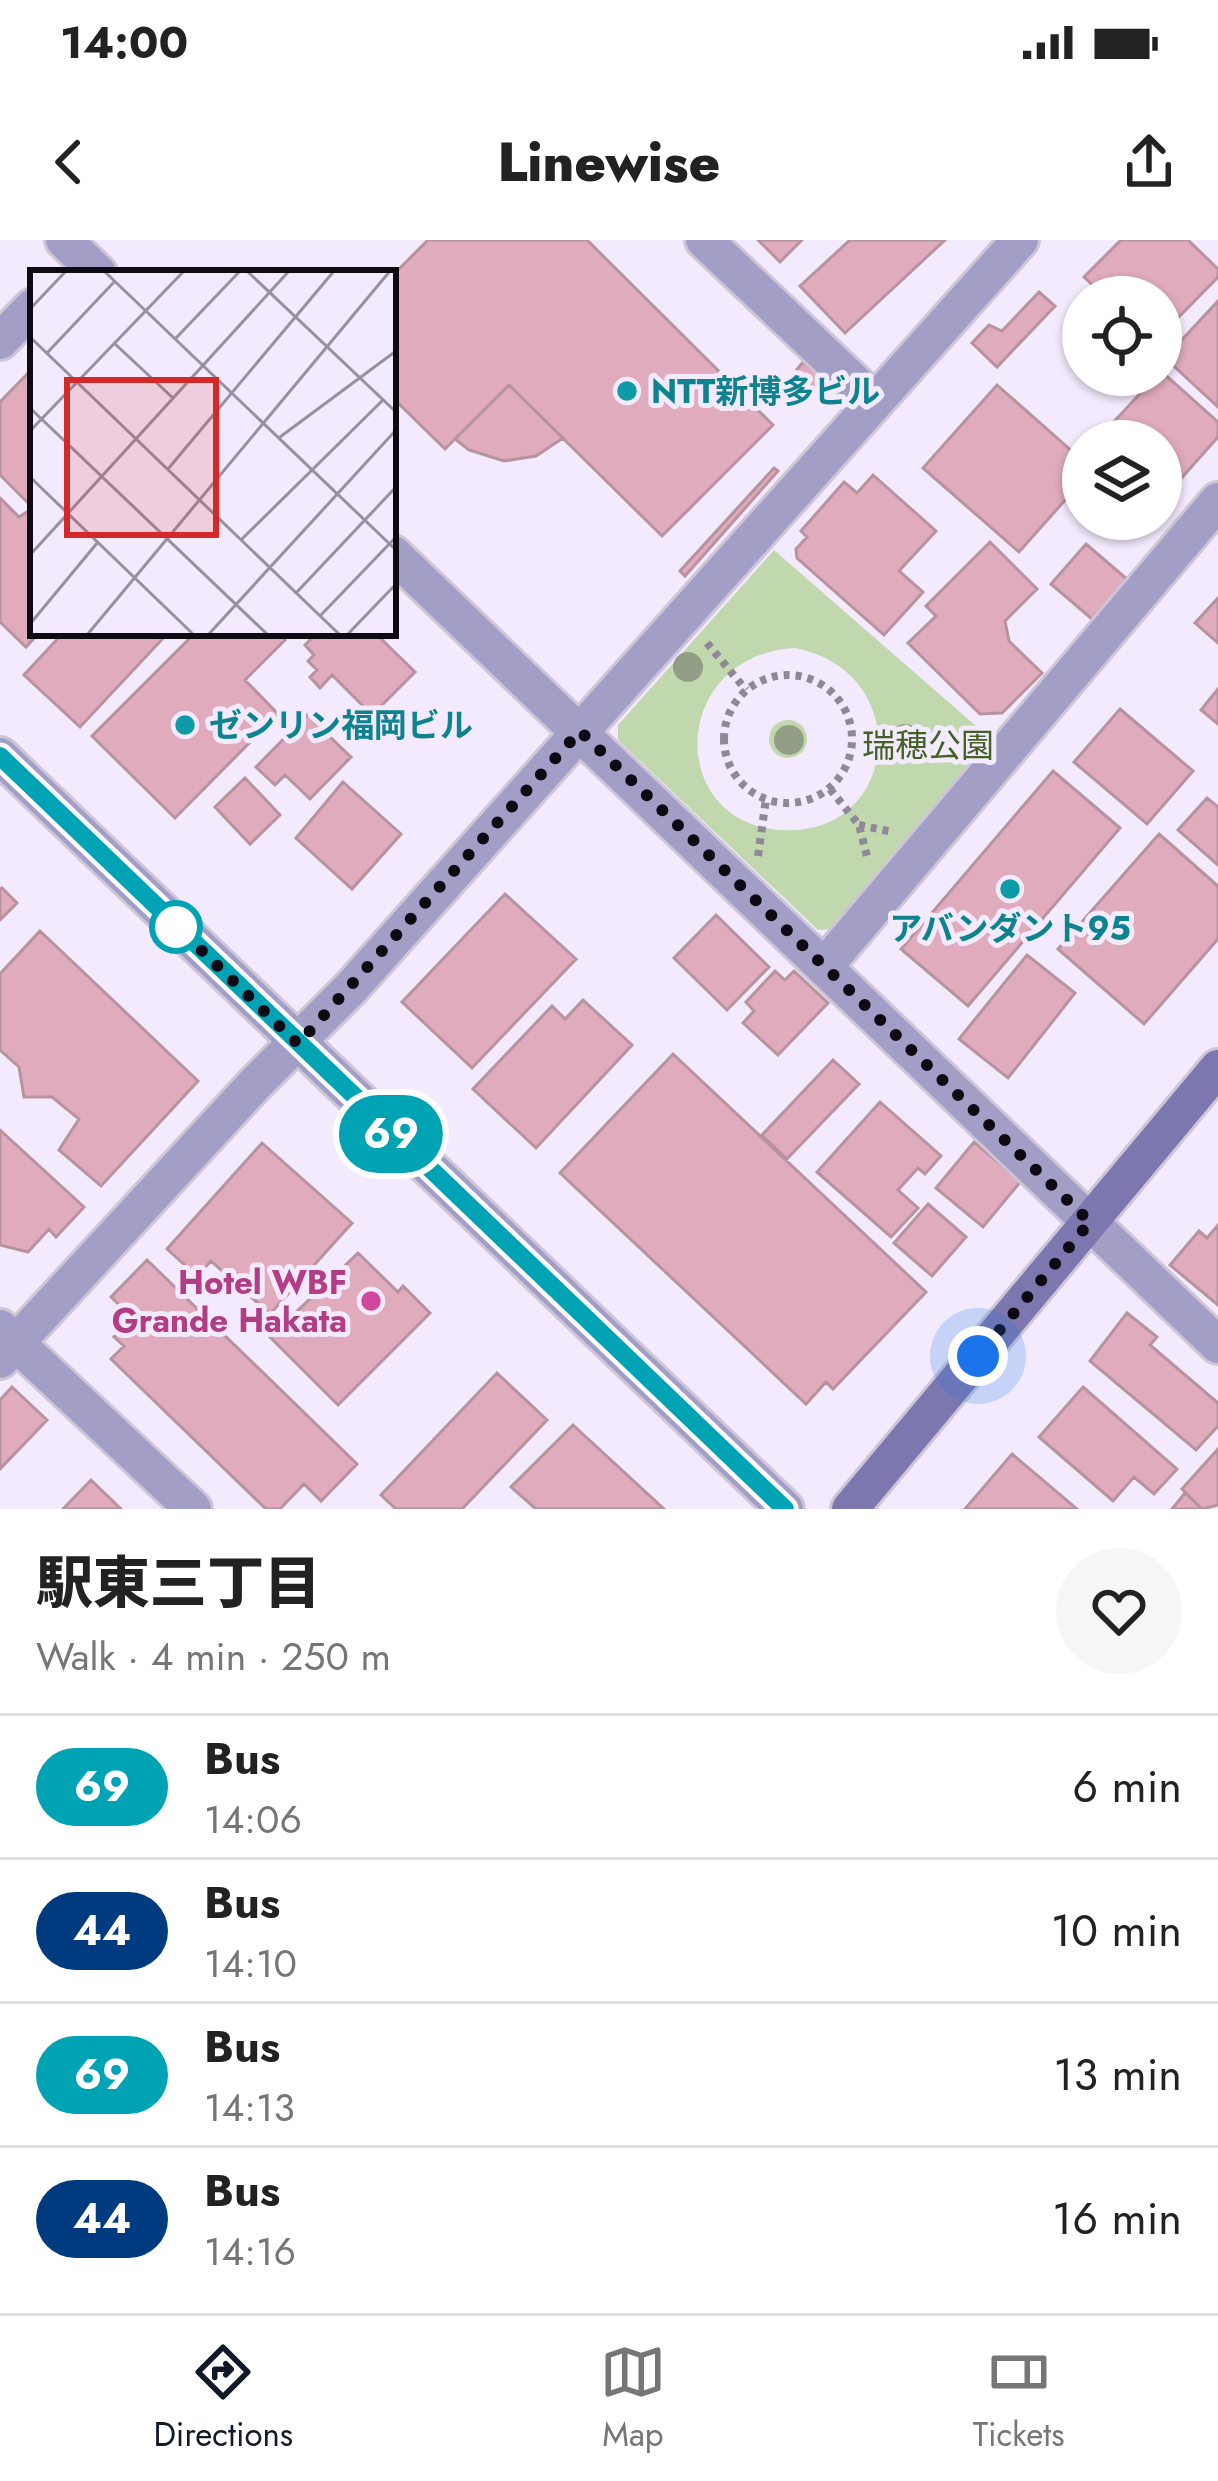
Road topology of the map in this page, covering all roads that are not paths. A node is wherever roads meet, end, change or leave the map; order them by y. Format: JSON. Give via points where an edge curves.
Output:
{"nodes":[{"id":1,"x":704,"y":240,"type":"edge"},
{"id":2,"x":1020,"y":240,"type":"edge"},
{"id":3,"x":30,"y":310,"type":"edge"},
{"id":4,"x":0,"y":341,"type":"edge"},
{"id":5,"x":873,"y":400,"type":"junction"},
{"id":6,"x":1218,"y":501,"type":"edge"},
{"id":7,"x":396,"y":557,"type":"edge"},
{"id":8,"x":580,"y":731,"type":"junction"},
{"id":9,"x":0,"y":756,"type":"edge"},
{"id":10,"x":824,"y":967,"type":"junction"},
{"id":11,"x":298,"y":1044,"type":"junction"},
{"id":12,"x":1218,"y":1068,"type":"edge"},
{"id":13,"x":1090,"y":1222,"type":"junction"},
{"id":14,"x":5,"y":1344,"type":"edge"},
{"id":15,"x":1218,"y":1345,"type":"edge"},
{"id":16,"x":193,"y":1509,"type":"edge"},
{"id":17,"x":785,"y":1509,"type":"edge"},
{"id":18,"x":850,"y":1509,"type":"edge"}],
"edges":[{"from":1,"to":5,"type":"street"},
{"from":2,"to":5,"type":"street"},
{"from":3,"to":4,"type":"street"},
{"from":5,"to":8,"type":"street"},
{"from":6,"to":10,"type":"street"},
{"from":7,"to":8,"type":"street"},
{"from":8,"to":10,"type":"street"},
{"from":8,"to":11,"type":"street"},
{"from":9,"to":11,"type":"street"},
{"from":10,"to":13,"type":"street"},
{"from":11,"to":14,"type":"street"},
{"from":11,"to":17,"type":"street"},
{"from":12,"to":13,"type":"main road"},
{"from":13,"to":15,"type":"street"},
{"from":13,"to":18,"type":"main road"},
{"from":14,"to":16,"type":"street"}]}
